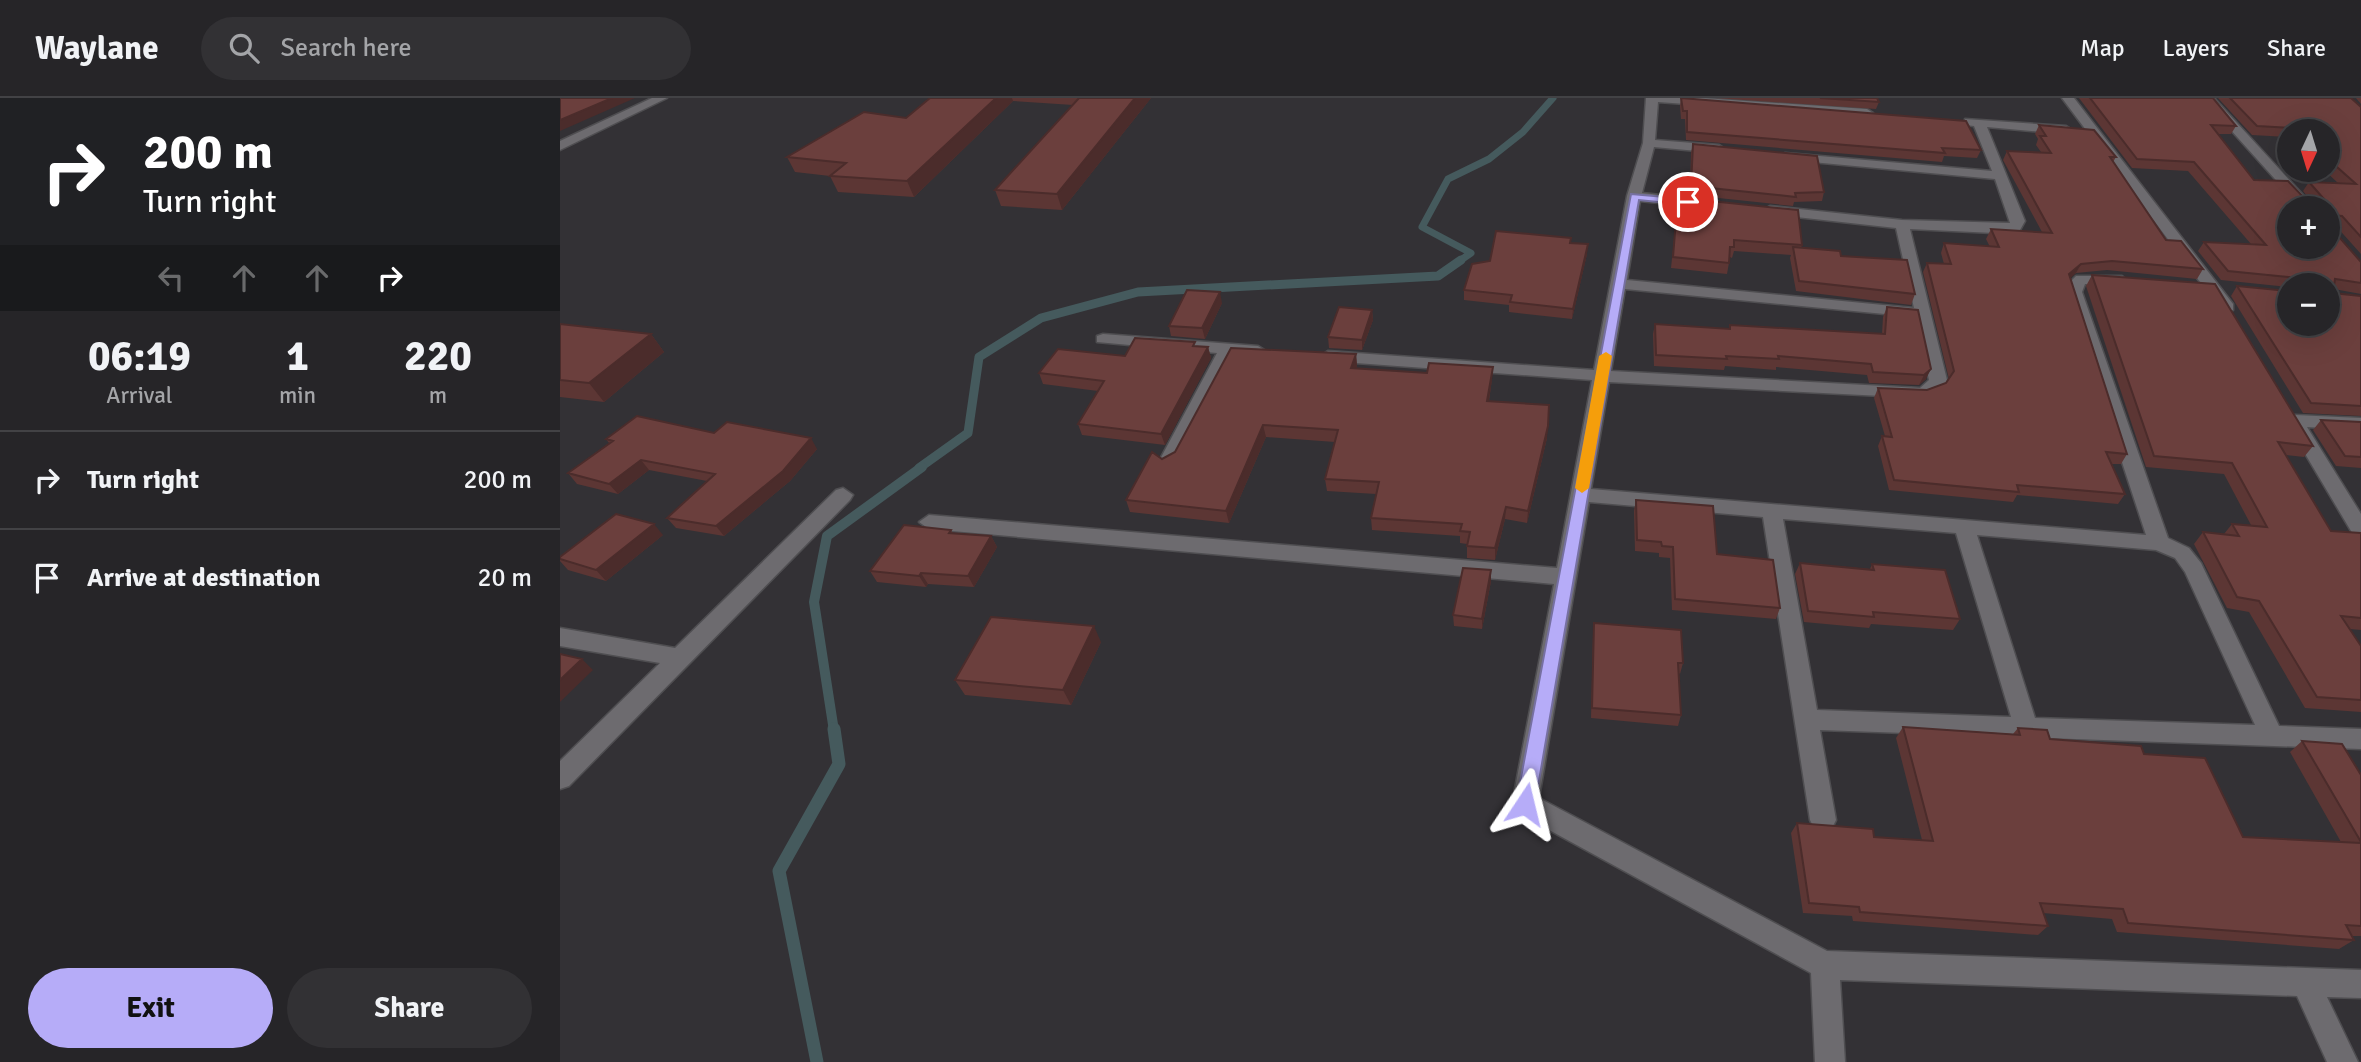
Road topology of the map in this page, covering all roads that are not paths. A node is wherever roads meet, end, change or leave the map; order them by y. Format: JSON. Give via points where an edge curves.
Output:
{"nodes":[{"id":1,"x":661,"y":98,"type":"edge"},
{"id":2,"x":1652,"y":98,"type":"edge"},
{"id":3,"x":2068,"y":98,"type":"edge"},
{"id":4,"x":2208,"y":98,"type":"edge"},
{"id":5,"x":1789,"y":102,"type":"edge"},
{"id":6,"x":1884,"y":115,"type":"edge"},
{"id":7,"x":1952,"y":120,"type":"edge"},
{"id":8,"x":1979,"y":123,"type":"junction"},
{"id":9,"x":2092,"y":132,"type":"junction"},
{"id":10,"x":1649,"y":143,"type":"junction"},
{"id":11,"x":560,"y":146,"type":"edge"},
{"id":12,"x":1730,"y":150,"type":"edge"},
{"id":13,"x":1770,"y":154,"type":"edge"},
{"id":14,"x":2000,"y":176,"type":"junction"},
{"id":15,"x":1634,"y":196,"type":"junction"},
{"id":16,"x":2297,"y":196,"type":"edge"},
{"id":17,"x":1728,"y":206,"type":"edge"},
{"id":18,"x":1755,"y":209,"type":"edge"},
{"id":19,"x":1902,"y":223,"type":"junction"},
{"id":20,"x":2134,"y":281,"type":"edge"},
{"id":21,"x":1619,"y":284,"type":"junction"},
{"id":22,"x":2189,"y":286,"type":"edge"},
{"id":23,"x":2216,"y":289,"type":"junction"},
{"id":24,"x":2240,"y":290,"type":"edge"},
{"id":25,"x":1923,"y":314,"type":"junction"},
{"id":26,"x":2236,"y":322,"type":"edge"},
{"id":27,"x":1103,"y":339,"type":"dead end"},
{"id":28,"x":1228,"y":348,"type":"junction"},
{"id":29,"x":1269,"y":351,"type":"edge"},
{"id":30,"x":1311,"y":355,"type":"edge"},
{"id":31,"x":1602,"y":376,"type":"junction"},
{"id":32,"x":2361,"y":424,"type":"edge"},
{"id":33,"x":1167,"y":463,"type":"edge"},
{"id":34,"x":843,"y":495,"type":"dead end"},
{"id":35,"x":1581,"y":495,"type":"junction"},
{"id":36,"x":1772,"y":510,"type":"junction"},
{"id":37,"x":929,"y":522,"type":"dead end"},
{"id":38,"x":1964,"y":527,"type":"junction"},
{"id":39,"x":2361,"y":531,"type":"edge"},
{"id":40,"x":2159,"y":543,"type":"junction"},
{"id":41,"x":1566,"y":577,"type":"junction"},
{"id":42,"x":560,"y":637,"type":"edge"},
{"id":43,"x":678,"y":657,"type":"junction"},
{"id":44,"x":1806,"y":720,"type":"junction"},
{"id":45,"x":2026,"y":727,"type":"junction"},
{"id":46,"x":2272,"y":736,"type":"junction"},
{"id":47,"x":2361,"y":738,"type":"edge"},
{"id":48,"x":560,"y":778,"type":"edge"},
{"id":49,"x":1823,"y":820,"type":"dead end"},
{"id":50,"x":1825,"y":965,"type":"junction"},
{"id":51,"x":2305,"y":982,"type":"junction"},
{"id":52,"x":2361,"y":984,"type":"edge"},
{"id":53,"x":1830,"y":1062,"type":"edge"},
{"id":54,"x":2343,"y":1062,"type":"edge"}],
"edges":[{"from":1,"to":11,"type":"street"},
{"from":2,"to":5,"type":"street"},
{"from":2,"to":10,"type":"street"},
{"from":3,"to":9,"type":"street"},
{"from":4,"to":16,"type":"street"},
{"from":5,"to":6,"type":"street"},
{"from":7,"to":8,"type":"street"},
{"from":8,"to":9,"type":"street"},
{"from":8,"to":14,"type":"street"},
{"from":9,"to":23,"type":"street"},
{"from":10,"to":12,"type":"street"},
{"from":10,"to":15,"type":"street"},
{"from":13,"to":14,"type":"street"},
{"from":14,"to":19,"type":"street","via":[[2018,221],[2015,227]]},
{"from":15,"to":17,"type":"street"},
{"from":15,"to":21,"type":"street"},
{"from":18,"to":19,"type":"street"},
{"from":19,"to":25,"type":"street"},
{"from":20,"to":40,"type":"street","via":[[2081,279],[2074,292]]},
{"from":21,"to":25,"type":"street"},
{"from":21,"to":31,"type":"street"},
{"from":22,"to":23,"type":"street"},
{"from":23,"to":24,"type":"street"},
{"from":23,"to":26,"type":"street"},
{"from":25,"to":31,"type":"street","via":[[1938,380],[1936,387],[1922,393]]},
{"from":27,"to":28,"type":"street"},
{"from":28,"to":29,"type":"street"},
{"from":28,"to":33,"type":"street"},
{"from":30,"to":31,"type":"street"},
{"from":31,"to":35,"type":"street"},
{"from":32,"to":39,"type":"street","via":[[2292,416]]},
{"from":34,"to":43,"type":"street"},
{"from":35,"to":36,"type":"street"},
{"from":35,"to":41,"type":"street"},
{"from":36,"to":38,"type":"street"},
{"from":36,"to":44,"type":"street"},
{"from":37,"to":41,"type":"street"},
{"from":38,"to":40,"type":"street"},
{"from":38,"to":45,"type":"street"},
{"from":40,"to":46,"type":"street","via":[[2182,553],[2194,568]]},
{"from":41,"to":50,"type":"street","via":[[1525,804]]},
{"from":42,"to":43,"type":"street"},
{"from":43,"to":48,"type":"street"},
{"from":44,"to":45,"type":"street"},
{"from":44,"to":49,"type":"street"},
{"from":45,"to":46,"type":"street"},
{"from":46,"to":47,"type":"street"},
{"from":50,"to":51,"type":"street"},
{"from":50,"to":53,"type":"street"},
{"from":51,"to":52,"type":"street"},
{"from":51,"to":54,"type":"street"}]}
